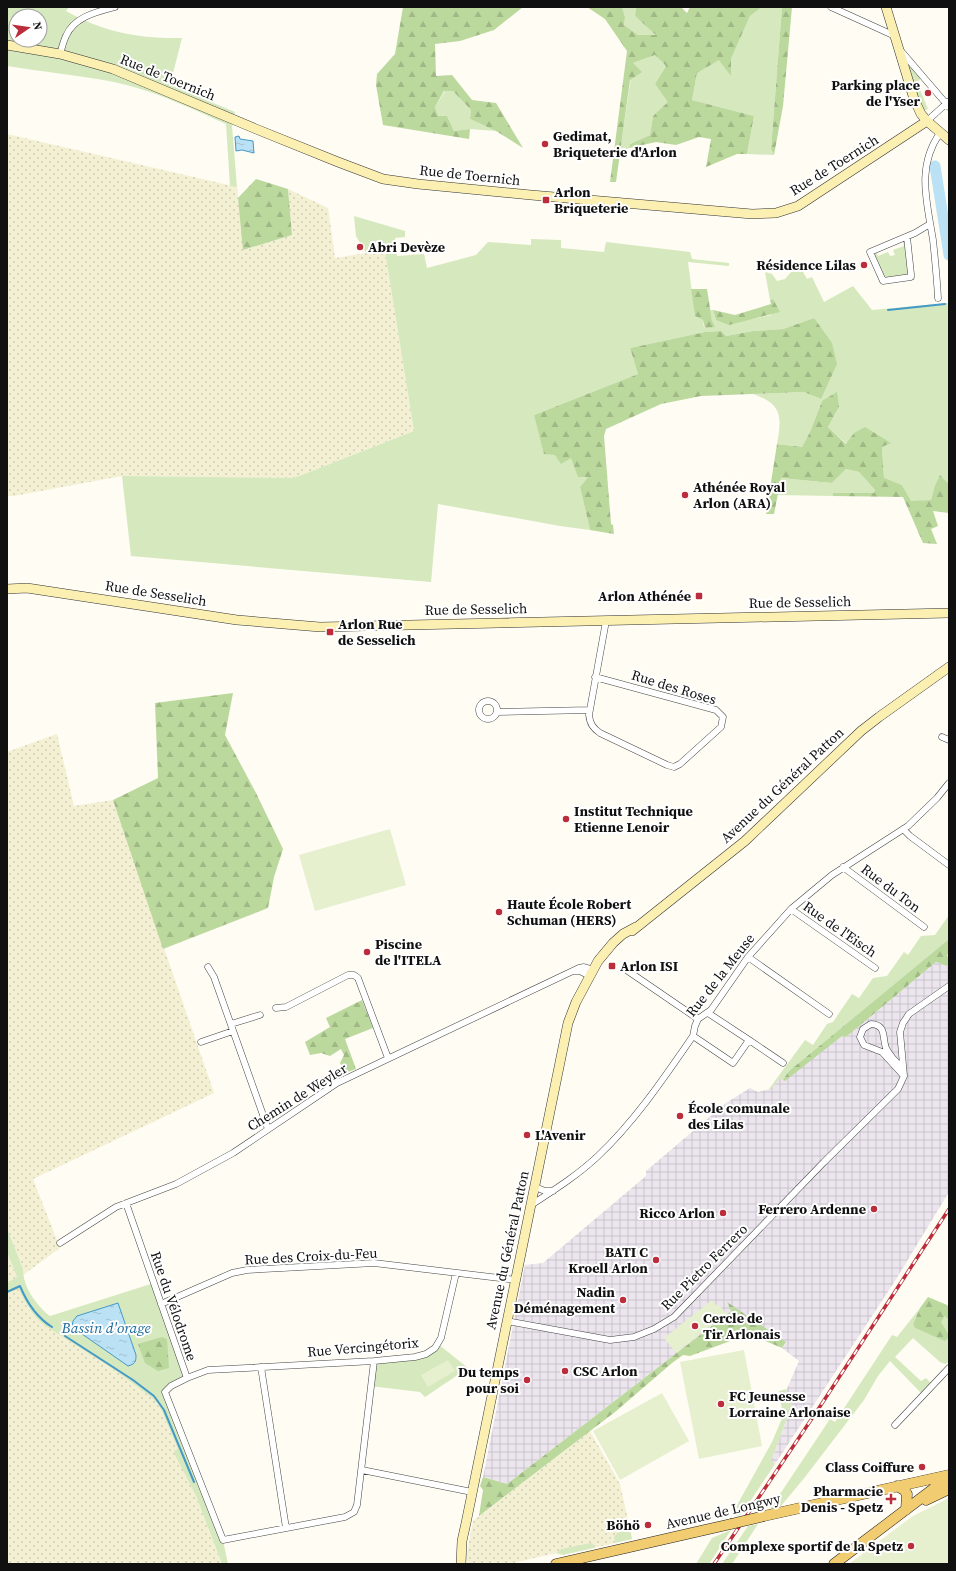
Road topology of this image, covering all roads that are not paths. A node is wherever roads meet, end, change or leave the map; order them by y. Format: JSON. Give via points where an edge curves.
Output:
{"nodes":[{"id":1,"x":115,"y":7,"type":"edge"},
{"id":2,"x":831,"y":7,"type":"edge"},
{"id":3,"x":886,"y":7,"type":"edge"},
{"id":4,"x":895,"y":36,"type":"junction"},
{"id":5,"x":7,"y":45,"type":"edge"},
{"id":6,"x":898,"y":47,"type":"junction"},
{"id":7,"x":60,"y":54,"type":"junction"},
{"id":8,"x":948,"y":104,"type":"edge"},
{"id":9,"x":927,"y":121,"type":"junction"},
{"id":10,"x":940,"y":133,"type":"junction"},
{"id":11,"x":949,"y":140,"type":"edge"},
{"id":12,"x":930,"y":224,"type":"junction"},
{"id":13,"x":907,"y":237,"type":"junction"},
{"id":14,"x":938,"y":298,"type":"dead end"},
{"id":15,"x":7,"y":589,"type":"edge"},
{"id":16,"x":949,"y":613,"type":"edge"},
{"id":17,"x":606,"y":620,"type":"junction"},
{"id":18,"x":949,"y":668,"type":"edge"},
{"id":19,"x":595,"y":677,"type":"junction"},
{"id":20,"x":590,"y":710,"type":"junction"},
{"id":21,"x":497,"y":712,"type":"dead end"},
{"id":22,"x":942,"y":737,"type":"dead end"},
{"id":23,"x":949,"y":740,"type":"edge"},
{"id":24,"x":949,"y":783,"type":"edge"},
{"id":25,"x":903,"y":829,"type":"junction"},
{"id":26,"x":949,"y":865,"type":"edge"},
{"id":27,"x":843,"y":867,"type":"junction"},
{"id":28,"x":791,"y":909,"type":"junction"},
{"id":29,"x":924,"y":927,"type":"dead end"},
{"id":30,"x":748,"y":957,"type":"junction"},
{"id":31,"x":208,"y":967,"type":"dead end"},
{"id":32,"x":875,"y":968,"type":"dead end"},
{"id":33,"x":625,"y":969,"type":"dead end"},
{"id":34,"x":592,"y":973,"type":"junction"},
{"id":35,"x":949,"y":986,"type":"edge"},
{"id":36,"x":276,"y":1008,"type":"dead end"},
{"id":37,"x":708,"y":1013,"type":"junction"},
{"id":38,"x":829,"y":1014,"type":"dead end"},
{"id":39,"x":260,"y":1015,"type":"dead end"},
{"id":40,"x":698,"y":1019,"type":"junction"},
{"id":41,"x":231,"y":1024,"type":"junction"},
{"id":42,"x":233,"y":1031,"type":"junction"},
{"id":43,"x":693,"y":1036,"type":"junction"},
{"id":44,"x":749,"y":1040,"type":"junction"},
{"id":45,"x":201,"y":1042,"type":"dead end"},
{"id":46,"x":388,"y":1058,"type":"junction"},
{"id":47,"x":783,"y":1063,"type":"dead end"},
{"id":48,"x":903,"y":1068,"type":"junction"},
{"id":49,"x":904,"y":1076,"type":"junction"},
{"id":50,"x":268,"y":1129,"type":"junction"},
{"id":51,"x":535,"y":1187,"type":"junction"},
{"id":52,"x":554,"y":1190,"type":"junction"},
{"id":53,"x":126,"y":1203,"type":"junction"},
{"id":54,"x":531,"y":1205,"type":"junction"},
{"id":55,"x":60,"y":1243,"type":"dead end"},
{"id":56,"x":456,"y":1273,"type":"junction"},
{"id":57,"x":516,"y":1280,"type":"junction"},
{"id":58,"x":161,"y":1304,"type":"junction"},
{"id":59,"x":507,"y":1321,"type":"junction"},
{"id":60,"x":374,"y":1361,"type":"junction"},
{"id":61,"x":261,"y":1367,"type":"junction"},
{"id":62,"x":949,"y":1368,"type":"edge"},
{"id":63,"x":187,"y":1378,"type":"junction"},
{"id":64,"x":894,"y":1425,"type":"dead end"},
{"id":65,"x":362,"y":1470,"type":"junction"},
{"id":66,"x":949,"y":1470,"type":"edge"},
{"id":67,"x":949,"y":1476,"type":"edge"},
{"id":68,"x":930,"y":1479,"type":"junction"},
{"id":69,"x":897,"y":1486,"type":"junction"},
{"id":70,"x":949,"y":1489,"type":"edge"},
{"id":71,"x":472,"y":1492,"type":"junction"},
{"id":72,"x":906,"y":1510,"type":"junction"},
{"id":73,"x":286,"y":1528,"type":"junction"},
{"id":74,"x":462,"y":1541,"type":"junction"},
{"id":75,"x":454,"y":1564,"type":"edge"},
{"id":76,"x":462,"y":1564,"type":"edge"},
{"id":77,"x":556,"y":1564,"type":"edge"},
{"id":78,"x":834,"y":1564,"type":"edge"}],
"edges":[{"from":1,"to":7,"type":"street","via":[[83,17],[75,23],[66,35]]},
{"from":2,"to":4,"type":"street"},
{"from":3,"to":4,"type":"main road"},
{"from":4,"to":6,"type":"main road"},
{"from":5,"to":7,"type":"main road","name":"Rue de Toernich"},
{"from":6,"to":8,"type":"street"},
{"from":6,"to":9,"type":"main road","via":[[914,99]]},
{"from":7,"to":9,"type":"main road","name":"Rue de Toernich","via":[[113,69],[256,129],[383,178],[418,184],[752,214],[776,213],[798,206]]},
{"from":8,"to":9,"type":"street"},
{"from":9,"to":10,"type":"main road"},
{"from":10,"to":11,"type":"main road"},
{"from":10,"to":12,"type":"street","via":[[930,149],[924,183]]},
{"from":12,"to":13,"type":"street"},
{"from":12,"to":14,"type":"street"},
{"from":13,"to":13,"type":"street","via":[[870,252],[883,281],[911,277]]},
{"from":15,"to":17,"type":"main road","name":"Rue de Sesselich","via":[[27,588],[237,620],[320,626]]},
{"from":16,"to":17,"type":"main road","name":"Rue de Sesselich"},
{"from":17,"to":19,"type":"street","name":"Rue des Roses"},
{"from":18,"to":34,"type":"main road","name":"Avenue du Général Patton","via":[[861,731],[745,841],[636,927],[623,934],[598,961]]},
{"from":19,"to":20,"type":"street","name":"Rue des Roses"},
{"from":19,"to":20,"type":"street","name":"Rue des Roses","via":[[716,710],[722,717],[721,727],[680,764],[670,766],[600,732],[591,724]]},
{"from":20,"to":21,"type":"street"},
{"from":22,"to":23,"type":"street"},
{"from":24,"to":25,"type":"street","name":"Rue de la Meuse","via":[[919,816]]},
{"from":25,"to":26,"type":"street"},
{"from":25,"to":27,"type":"street","name":"Rue de la Meuse"},
{"from":27,"to":28,"type":"street","name":"Rue de la Meuse"},
{"from":27,"to":29,"type":"street","name":"Rue du Ton"},
{"from":28,"to":30,"type":"street","name":"Rue de la Meuse"},
{"from":28,"to":32,"type":"street","name":"Rue de l'Eisch"},
{"from":30,"to":37,"type":"street","name":"Rue de la Meuse"},
{"from":30,"to":38,"type":"street"},
{"from":31,"to":41,"type":"street"},
{"from":33,"to":40,"type":"street"},
{"from":34,"to":46,"type":"street","name":"Chemin de Weyler","via":[[584,967],[574,971]]},
{"from":34,"to":51,"type":"main road","name":"Avenue du Général Patton","via":[[568,1023]]},
{"from":35,"to":48,"type":"street","via":[[909,1014],[903,1023],[900,1032]]},
{"from":36,"to":46,"type":"street","via":[[286,1007],[348,975],[354,975],[358,978]]},
{"from":37,"to":40,"type":"street","name":"Rue de la Meuse"},
{"from":37,"to":44,"type":"street"},
{"from":39,"to":41,"type":"street"},
{"from":40,"to":43,"type":"street","name":"Rue de la Meuse"},
{"from":41,"to":42,"type":"street"},
{"from":42,"to":45,"type":"street"},
{"from":42,"to":50,"type":"street"},
{"from":43,"to":44,"type":"street","via":[[733,1063]]},
{"from":43,"to":52,"type":"street","name":"Rue de la Meuse","via":[[645,1104],[618,1136],[597,1157]]},
{"from":44,"to":47,"type":"street"},
{"from":46,"to":50,"type":"street","name":"Chemin de Weyler","via":[[337,1083]]},
{"from":48,"to":49,"type":"street"},
{"from":48,"to":49,"type":"street","via":[[886,1048],[881,1027],[871,1024],[865,1026],[860,1034],[862,1043],[866,1047],[882,1052]]},
{"from":49,"to":59,"type":"street","name":"Rue Pietro Ferrero","via":[[898,1089],[668,1321],[634,1337],[610,1340]]},
{"from":50,"to":53,"type":"street","name":"Chemin de Weyler","via":[[207,1168],[176,1184]]},
{"from":51,"to":52,"type":"street","via":[[545,1191]]},
{"from":51,"to":54,"type":"main road","name":"Avenue du Général Patton"},
{"from":52,"to":54,"type":"street","name":"Rue de la Meuse"},
{"from":53,"to":55,"type":"street","name":"Chemin de Weyler"},
{"from":53,"to":58,"type":"street","name":"Rue du Vélodrome"},
{"from":54,"to":57,"type":"main road","name":"Avenue du Général Patton"},
{"from":56,"to":57,"type":"street","name":"Rue des Croix-du-Feu"},
{"from":56,"to":58,"type":"street","name":"Rue des Croix-du-Feu","via":[[374,1264],[247,1270],[232,1272]]},
{"from":56,"to":60,"type":"street","name":"Rue Vercingétorix","via":[[441,1338],[436,1348],[415,1357]]},
{"from":57,"to":59,"type":"main road","name":"Avenue du Général Patton"},
{"from":58,"to":63,"type":"street","name":"Rue du Vélodrome"},
{"from":59,"to":71,"type":"main road","name":"Avenue du Général Patton"},
{"from":60,"to":61,"type":"street","name":"Rue Vercingétorix"},
{"from":60,"to":65,"type":"street"},
{"from":61,"to":63,"type":"street","name":"Rue Vercingétorix","via":[[208,1370]]},
{"from":61,"to":73,"type":"street"},
{"from":62,"to":64,"type":"street"},
{"from":63,"to":73,"type":"street","name":"Rue du Vélodrome","via":[[164,1392],[223,1540]]},
{"from":65,"to":71,"type":"street"},
{"from":65,"to":73,"type":"street","via":[[354,1512]]},
{"from":66,"to":68,"type":"main road"},
{"from":67,"to":68,"type":"main road","name":"Avenue de Longwy"},
{"from":67,"to":72,"type":"main road"},
{"from":68,"to":69,"type":"main road","name":"Avenue de Longwy"},
{"from":69,"to":72,"type":"main road","via":[[907,1494]]},
{"from":69,"to":77,"type":"main road","name":"Avenue de Longwy","bridge":true},
{"from":70,"to":72,"type":"main road"},
{"from":71,"to":74,"type":"main road","name":"Avenue du Général Patton"},
{"from":72,"to":78,"type":"main road"},
{"from":74,"to":75,"type":"main road"},
{"from":74,"to":76,"type":"main road"}]}
